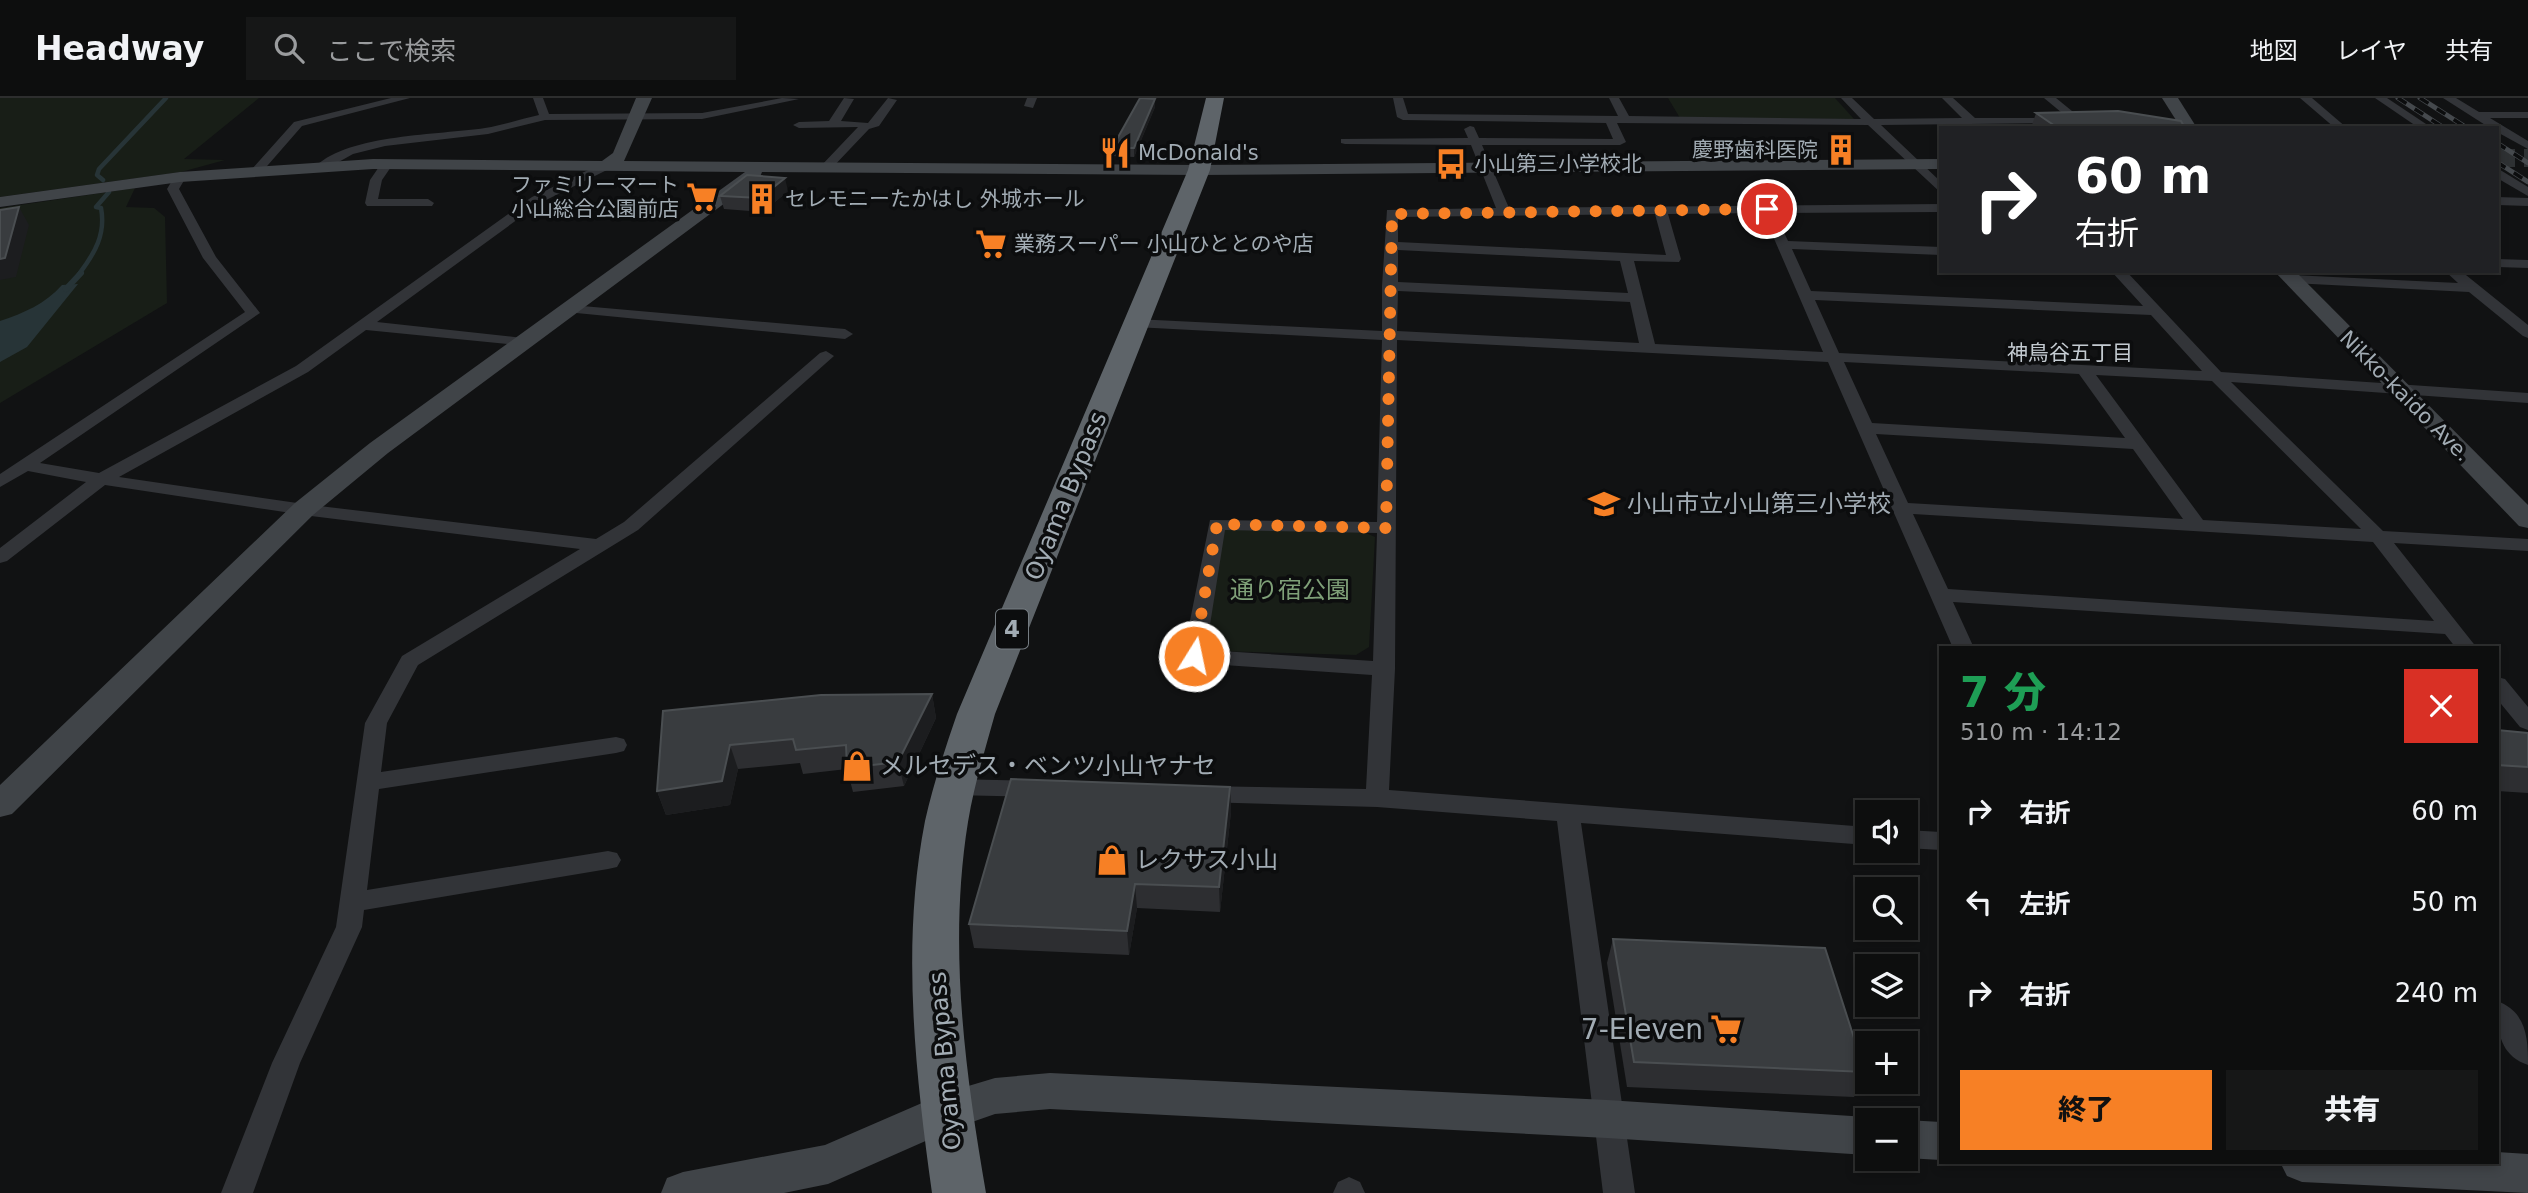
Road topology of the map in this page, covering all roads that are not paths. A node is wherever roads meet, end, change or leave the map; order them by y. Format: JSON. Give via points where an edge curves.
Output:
{"nodes":[{"id":1,"x":405,"y":98,"type":"edge"},
{"id":2,"x":538,"y":98,"type":"edge"},
{"id":3,"x":644,"y":98,"type":"edge"},
{"id":4,"x":747,"y":98,"type":"edge"},
{"id":5,"x":1215,"y":98,"type":"edge"},
{"id":6,"x":1398,"y":98,"type":"edge"},
{"id":7,"x":1614,"y":98,"type":"edge"},
{"id":8,"x":1846,"y":98,"type":"edge"},
{"id":9,"x":1947,"y":98,"type":"edge"},
{"id":10,"x":2049,"y":98,"type":"edge"},
{"id":11,"x":2170,"y":98,"type":"edge"},
{"id":12,"x":2305,"y":98,"type":"edge"},
{"id":13,"x":2380,"y":98,"type":"edge"},
{"id":14,"x":2448,"y":98,"type":"edge"},
{"id":15,"x":794,"y":99,"type":"edge"},
{"id":16,"x":849,"y":99,"type":"edge"},
{"id":17,"x":892,"y":100,"type":"dead end"},
{"id":18,"x":311,"y":108,"type":"dead end"},
{"id":19,"x":738,"y":110,"type":"junction"},
{"id":20,"x":2528,"y":115,"type":"edge"},
{"id":21,"x":2477,"y":116,"type":"junction"},
{"id":22,"x":545,"y":117,"type":"junction"},
{"id":23,"x":635,"y":117,"type":"junction"},
{"id":24,"x":1465,"y":117,"type":"junction"},
{"id":25,"x":1610,"y":119,"type":"junction"},
{"id":26,"x":1625,"y":119,"type":"junction"},
{"id":27,"x":305,"y":121,"type":"junction"},
{"id":28,"x":1972,"y":121,"type":"junction"},
{"id":29,"x":1869,"y":122,"type":"junction"},
{"id":30,"x":833,"y":124,"type":"junction"},
{"id":31,"x":799,"y":125,"type":"dead end"},
{"id":32,"x":2188,"y":126,"type":"edge"},
{"id":33,"x":2340,"y":126,"type":"edge"},
{"id":34,"x":2424,"y":126,"type":"edge"},
{"id":35,"x":2494,"y":126,"type":"edge"},
{"id":36,"x":865,"y":127,"type":"junction"},
{"id":37,"x":2499,"y":129,"type":"edge"},
{"id":38,"x":1345,"y":141,"type":"dead end"},
{"id":39,"x":1475,"y":141,"type":"junction"},
{"id":40,"x":2528,"y":146,"type":"edge"},
{"id":41,"x":387,"y":164,"type":"junction"},
{"id":42,"x":1914,"y":164,"type":"junction"},
{"id":43,"x":1939,"y":164,"type":"edge"},
{"id":44,"x":607,"y":165,"type":"junction"},
{"id":45,"x":322,"y":166,"type":"junction"},
{"id":46,"x":762,"y":166,"type":"junction"},
{"id":47,"x":826,"y":167,"type":"junction"},
{"id":48,"x":1486,"y":169,"type":"junction"},
{"id":49,"x":257,"y":170,"type":"junction"},
{"id":50,"x":1199,"y":170,"type":"junction"},
{"id":51,"x":2499,"y":173,"type":"edge"},
{"id":52,"x":180,"y":177,"type":"junction"},
{"id":53,"x":1939,"y":187,"type":"edge"},
{"id":54,"x":2528,"y":192,"type":"edge"},
{"id":55,"x":2499,"y":201,"type":"edge"},
{"id":56,"x":0,"y":202,"type":"edge"},
{"id":57,"x":2528,"y":202,"type":"edge"},
{"id":58,"x":428,"y":203,"type":"dead end"},
{"id":59,"x":1939,"y":208,"type":"edge"},
{"id":60,"x":1767,"y":209,"type":"junction"},
{"id":61,"x":1661,"y":211,"type":"junction"},
{"id":62,"x":1504,"y":212,"type":"junction"},
{"id":63,"x":1783,"y":245,"type":"junction"},
{"id":64,"x":1391,"y":246,"type":"junction"},
{"id":65,"x":1939,"y":251,"type":"edge"},
{"id":66,"x":1626,"y":257,"type":"junction"},
{"id":67,"x":2499,"y":263,"type":"edge"},
{"id":68,"x":2528,"y":264,"type":"edge"},
{"id":69,"x":2120,"y":273,"type":"edge"},
{"id":70,"x":2454,"y":273,"type":"edge"},
{"id":71,"x":2288,"y":275,"type":"edge"},
{"id":72,"x":1389,"y":286,"type":"junction"},
{"id":73,"x":2472,"y":288,"type":"junction"},
{"id":74,"x":1806,"y":295,"type":"junction"},
{"id":75,"x":1637,"y":298,"type":"junction"},
{"id":76,"x":571,"y":309,"type":"junction"},
{"id":77,"x":2155,"y":311,"type":"junction"},
{"id":78,"x":1135,"y":323,"type":"junction"},
{"id":79,"x":363,"y":325,"type":"junction"},
{"id":80,"x":2528,"y":333,"type":"edge"},
{"id":81,"x":845,"y":334,"type":"dead end"},
{"id":82,"x":1389,"y":336,"type":"junction"},
{"id":83,"x":523,"y":343,"type":"junction"},
{"id":84,"x":1648,"y":347,"type":"junction"},
{"id":85,"x":826,"y":356,"type":"dead end"},
{"id":86,"x":1832,"y":356,"type":"junction"},
{"id":87,"x":2085,"y":371,"type":"junction"},
{"id":88,"x":2216,"y":376,"type":"junction"},
{"id":89,"x":2397,"y":390,"type":"junction"},
{"id":90,"x":2528,"y":398,"type":"edge"},
{"id":91,"x":1867,"y":428,"type":"junction"},
{"id":92,"x":2135,"y":444,"type":"junction"},
{"id":93,"x":25,"y":465,"type":"junction"},
{"id":94,"x":100,"y":480,"type":"junction"},
{"id":95,"x":0,"y":482,"type":"edge"},
{"id":96,"x":1900,"y":508,"type":"junction"},
{"id":97,"x":304,"y":509,"type":"junction"},
{"id":98,"x":2528,"y":520,"type":"edge"},
{"id":99,"x":2197,"y":525,"type":"junction"},
{"id":100,"x":1386,"y":528,"type":"junction"},
{"id":101,"x":2379,"y":537,"type":"junction"},
{"id":102,"x":598,"y":545,"type":"junction"},
{"id":103,"x":2528,"y":545,"type":"edge"},
{"id":104,"x":0,"y":557,"type":"edge"},
{"id":105,"x":1942,"y":595,"type":"junction"},
{"id":106,"x":2451,"y":628,"type":"junction"},
{"id":107,"x":1963,"y":646,"type":"edge"},
{"id":108,"x":2465,"y":646,"type":"edge"},
{"id":109,"x":1384,"y":669,"type":"junction"},
{"id":110,"x":2499,"y":686,"type":"edge"},
{"id":111,"x":2528,"y":722,"type":"edge"},
{"id":112,"x":617,"y":745,"type":"dead end"},
{"id":113,"x":369,"y":782,"type":"junction"},
{"id":114,"x":953,"y":787,"type":"junction"},
{"id":115,"x":1063,"y":790,"type":"edge"},
{"id":116,"x":1186,"y":793,"type":"edge"},
{"id":117,"x":1377,"y":798,"type":"junction"},
{"id":118,"x":0,"y":806,"type":"edge"},
{"id":119,"x":1568,"y":815,"type":"junction"},
{"id":120,"x":1855,"y":835,"type":"edge"},
{"id":121,"x":1918,"y":840,"type":"edge"},
{"id":122,"x":1939,"y":841,"type":"edge"},
{"id":123,"x":608,"y":860,"type":"dead end"},
{"id":124,"x":353,"y":902,"type":"junction"},
{"id":125,"x":2499,"y":1016,"type":"edge"},
{"id":126,"x":2528,"y":1053,"type":"edge"},
{"id":127,"x":945,"y":1112,"type":"junction"},
{"id":128,"x":1607,"y":1119,"type":"junction"},
{"id":129,"x":1855,"y":1135,"type":"edge"},
{"id":130,"x":1918,"y":1140,"type":"edge"},
{"id":131,"x":1939,"y":1141,"type":"edge"},
{"id":132,"x":2340,"y":1164,"type":"edge"},
{"id":133,"x":2528,"y":1174,"type":"edge"},
{"id":134,"x":237,"y":1193,"type":"edge"},
{"id":135,"x":683,"y":1193,"type":"edge"},
{"id":136,"x":959,"y":1193,"type":"edge"},
{"id":137,"x":1619,"y":1193,"type":"edge"}],
"edges":[{"from":1,"to":27,"type":"street"},
{"from":2,"to":22,"type":"street"},
{"from":3,"to":23,"type":"street"},
{"from":4,"to":19,"type":"street"},
{"from":5,"to":50,"type":"highway","name":"Oyama Bypass","number":"4"},
{"from":6,"to":24,"type":"street","via":[[1402,117]]},
{"from":7,"to":26,"type":"street"},
{"from":8,"to":29,"type":"street"},
{"from":9,"to":28,"type":"street"},
{"from":10,"to":28,"type":"street","via":[[2077,120]]},
{"from":11,"to":32,"type":"street"},
{"from":12,"to":33,"type":"street"},
{"from":13,"to":34,"type":"street"},
{"from":14,"to":21,"type":"street"},
{"from":15,"to":19,"type":"street"},
{"from":16,"to":30,"type":"street"},
{"from":17,"to":36,"type":"street","via":[[875,124]]},
{"from":18,"to":27,"type":"street"},
{"from":19,"to":23,"type":"street","via":[[702,116]]},
{"from":20,"to":21,"type":"street"},
{"from":21,"to":35,"type":"street"},
{"from":22,"to":23,"type":"street"},
{"from":22,"to":45,"type":"street","via":[[488,131],[385,143],[349,152]]},
{"from":23,"to":44,"type":"street","via":[[620,156]]},
{"from":24,"to":25,"type":"street"},
{"from":24,"to":39,"type":"street"},
{"from":25,"to":26,"type":"street"},
{"from":25,"to":39,"type":"street","via":[[1620,142]]},
{"from":26,"to":29,"type":"street"},
{"from":27,"to":49,"type":"street"},
{"from":28,"to":29,"type":"street"},
{"from":29,"to":42,"type":"street"},
{"from":30,"to":31,"type":"street"},
{"from":30,"to":36,"type":"street"},
{"from":36,"to":47,"type":"street"},
{"from":37,"to":40,"type":"street"},
{"from":38,"to":39,"type":"street"},
{"from":39,"to":48,"type":"street"},
{"from":41,"to":44,"type":"street"},
{"from":41,"to":45,"type":"street"},
{"from":41,"to":58,"type":"street","via":[[376,180],[371,203]]},
{"from":42,"to":43,"type":"street"},
{"from":42,"to":48,"type":"street"},
{"from":42,"to":53,"type":"street"},
{"from":44,"to":46,"type":"street"},
{"from":44,"to":79,"type":"street","via":[[536,200]]},
{"from":45,"to":49,"type":"street"},
{"from":46,"to":47,"type":"street"},
{"from":46,"to":76,"type":"street"},
{"from":47,"to":50,"type":"street"},
{"from":48,"to":50,"type":"street"},
{"from":48,"to":62,"type":"street"},
{"from":49,"to":52,"type":"street"},
{"from":50,"to":78,"type":"highway","name":"Oyama Bypass","number":"4"},
{"from":51,"to":54,"type":"street"},
{"from":52,"to":56,"type":"street"},
{"from":52,"to":93,"type":"street","via":[[173,189],[210,258],[253,313]]},
{"from":55,"to":57,"type":"street"},
{"from":59,"to":60,"type":"street"},
{"from":60,"to":61,"type":"street"},
{"from":60,"to":63,"type":"street"},
{"from":61,"to":62,"type":"street"},
{"from":61,"to":66,"type":"street","via":[[1674,259]]},
{"from":62,"to":64,"type":"street","via":[[1392,214]]},
{"from":63,"to":65,"type":"street"},
{"from":63,"to":74,"type":"street"},
{"from":64,"to":66,"type":"street"},
{"from":64,"to":72,"type":"street"},
{"from":66,"to":75,"type":"street"},
{"from":67,"to":68,"type":"street"},
{"from":69,"to":77,"type":"street"},
{"from":70,"to":73,"type":"street"},
{"from":71,"to":73,"type":"street"},
{"from":71,"to":89,"type":"street","name":"Nikko-kaido Ave."},
{"from":72,"to":75,"type":"street"},
{"from":72,"to":82,"type":"street"},
{"from":73,"to":80,"type":"street"},
{"from":74,"to":77,"type":"street"},
{"from":74,"to":86,"type":"street"},
{"from":75,"to":84,"type":"street"},
{"from":76,"to":81,"type":"street"},
{"from":76,"to":83,"type":"street"},
{"from":77,"to":88,"type":"street"},
{"from":78,"to":82,"type":"street"},
{"from":78,"to":114,"type":"highway","name":"Oyama Bypass","number":"4","via":[[976,714]]},
{"from":79,"to":83,"type":"street"},
{"from":79,"to":94,"type":"street","via":[[302,369]]},
{"from":82,"to":84,"type":"street"},
{"from":82,"to":100,"type":"street"},
{"from":83,"to":97,"type":"street"},
{"from":84,"to":86,"type":"street"},
{"from":85,"to":102,"type":"street","via":[[631,526]]},
{"from":86,"to":87,"type":"street"},
{"from":86,"to":91,"type":"street"},
{"from":87,"to":88,"type":"street"},
{"from":87,"to":92,"type":"street"},
{"from":88,"to":89,"type":"street"},
{"from":88,"to":101,"type":"street"},
{"from":89,"to":90,"type":"street"},
{"from":89,"to":98,"type":"street","name":"Nikko-kaido Ave."},
{"from":91,"to":92,"type":"street"},
{"from":91,"to":96,"type":"street"},
{"from":92,"to":99,"type":"street"},
{"from":93,"to":94,"type":"street"},
{"from":93,"to":95,"type":"street"},
{"from":94,"to":97,"type":"street"},
{"from":94,"to":104,"type":"street"},
{"from":96,"to":99,"type":"street"},
{"from":96,"to":105,"type":"street"},
{"from":97,"to":102,"type":"street"},
{"from":97,"to":118,"type":"street"},
{"from":99,"to":101,"type":"street"},
{"from":100,"to":109,"type":"street"},
{"from":100,"to":109,"type":"street","via":[[1217,524],[1194,656]]},
{"from":101,"to":103,"type":"street"},
{"from":101,"to":106,"type":"street"},
{"from":102,"to":113,"type":"street","via":[[410,661],[376,723]]},
{"from":105,"to":106,"type":"street"},
{"from":105,"to":107,"type":"street"},
{"from":106,"to":108,"type":"street"},
{"from":109,"to":117,"type":"street"},
{"from":110,"to":111,"type":"street"},
{"from":112,"to":113,"type":"street"},
{"from":113,"to":124,"type":"street"},
{"from":114,"to":115,"type":"street"},
{"from":114,"to":127,"type":"highway","name":"Oyama Bypass","number":"4","via":[[939,888],[936,974]]},
{"from":116,"to":117,"type":"street"},
{"from":117,"to":119,"type":"street"},
{"from":119,"to":120,"type":"street"},
{"from":119,"to":128,"type":"street"},
{"from":121,"to":122,"type":"street"},
{"from":123,"to":124,"type":"street"},
{"from":124,"to":134,"type":"street","via":[[349,927],[286,1063]]},
{"from":125,"to":126,"type":"street"},
{"from":127,"to":128,"type":"street","via":[[995,1096],[1050,1091]]},
{"from":127,"to":135,"type":"street","via":[[828,1164]]},
{"from":127,"to":136,"type":"highway","name":"Oyama Bypass","number":"4"},
{"from":128,"to":129,"type":"street"},
{"from":128,"to":137,"type":"street"},
{"from":130,"to":131,"type":"street"},
{"from":132,"to":133,"type":"street"}]}
